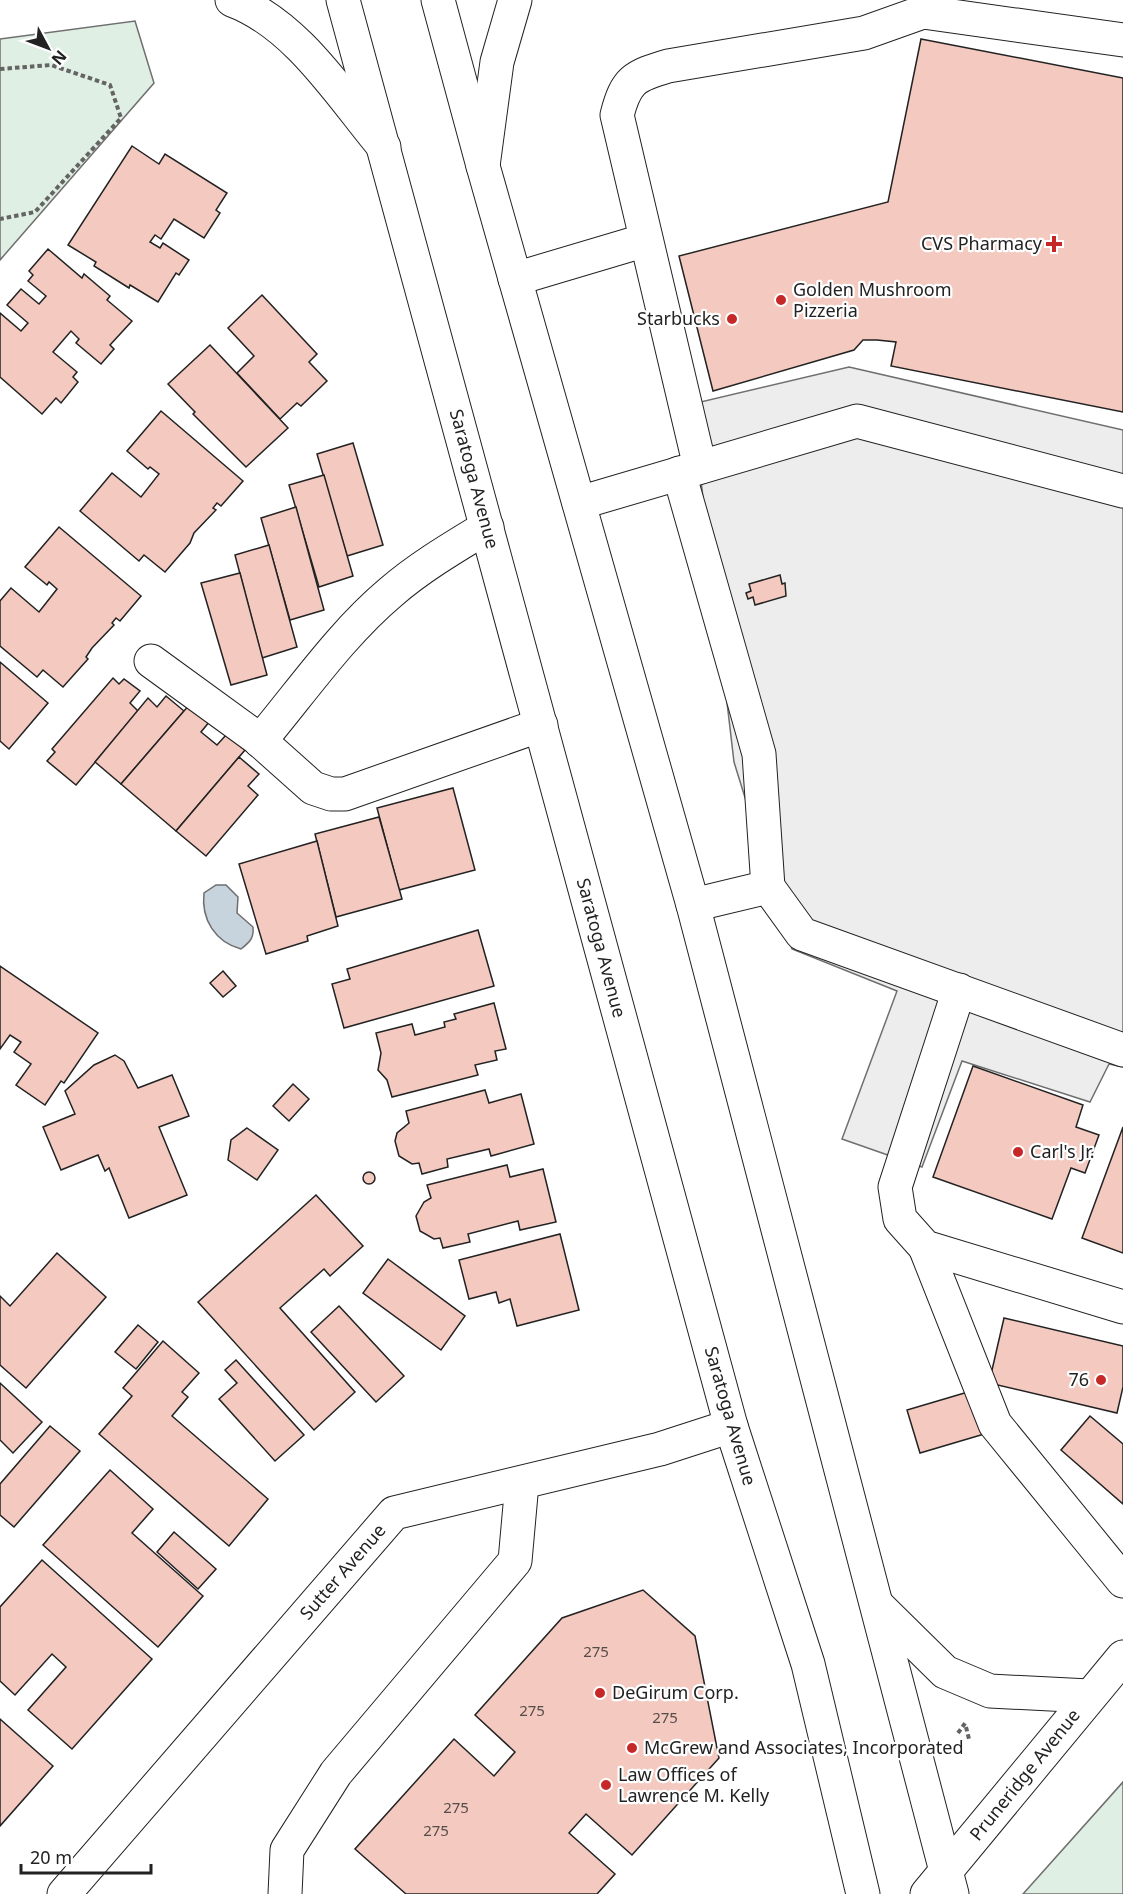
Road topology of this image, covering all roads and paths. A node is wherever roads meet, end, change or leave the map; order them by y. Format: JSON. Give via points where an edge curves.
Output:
{"nodes":[{"id":1,"x":232,"y":0,"type":"edge"},
{"id":2,"x":344,"y":0,"type":"edge"},
{"id":3,"x":438,"y":0,"type":"edge"},
{"id":4,"x":515,"y":0,"type":"edge"},
{"id":5,"x":1123,"y":40,"type":"edge"},
{"id":6,"x":0,"y":69,"type":"edge"},
{"id":7,"x":384,"y":147,"type":"junction"},
{"id":8,"x":483,"y":166,"type":"junction"},
{"id":9,"x":0,"y":219,"type":"edge"},
{"id":10,"x":646,"y":240,"type":"junction"},
{"id":11,"x":515,"y":279,"type":"junction"},
{"id":12,"x":690,"y":470,"type":"junction"},
{"id":13,"x":1123,"y":491,"type":"edge"},
{"id":14,"x":579,"y":503,"type":"junction"},
{"id":15,"x":487,"y":527,"type":"junction"},
{"id":16,"x":151,"y":661,"type":"dead end"},
{"id":17,"x":541,"y":726,"type":"junction"},
{"id":18,"x":260,"y":741,"type":"junction"},
{"id":19,"x":768,"y":887,"type":"junction"},
{"id":20,"x":693,"y":905,"type":"junction"},
{"id":21,"x":958,"y":990,"type":"junction"},
{"id":22,"x":1123,"y":1050,"type":"edge"},
{"id":23,"x":925,"y":1247,"type":"junction"},
{"id":24,"x":1123,"y":1307,"type":"edge"},
{"id":25,"x":731,"y":1426,"type":"junction"},
{"id":26,"x":522,"y":1484,"type":"junction"},
{"id":27,"x":1123,"y":1581,"type":"edge"},
{"id":28,"x":877,"y":1605,"type":"junction"},
{"id":29,"x":1123,"y":1657,"type":"edge"},
{"id":30,"x":1089,"y":1696,"type":"junction"},
{"id":31,"x":958,"y":1733,"type":"dead end"},
{"id":32,"x":969,"y":1739,"type":"dead end"},
{"id":33,"x":941,"y":1886,"type":"edge"},
{"id":34,"x":64,"y":1894,"type":"edge"},
{"id":35,"x":285,"y":1894,"type":"edge"},
{"id":36,"x":863,"y":1894,"type":"edge"}],
"edges":[{"from":1,"to":7,"type":"main road","via":[[269,19],[296,41]]},
{"from":2,"to":7,"type":"main road","name":"Saratoga Avenue"},
{"from":3,"to":8,"type":"main road"},
{"from":4,"to":8,"type":"main road","via":[[497,62]]},
{"from":5,"to":10,"type":"main road","via":[[923,12],[864,33],[668,66],[638,75],[622,95],[617,115]]},
{"from":6,"to":9,"type":"path","via":[[51,66],[110,85],[121,118],[35,212]]},
{"from":7,"to":15,"type":"main road","name":"Saratoga Avenue"},
{"from":8,"to":11,"type":"main road"},
{"from":10,"to":11,"type":"main road"},
{"from":10,"to":12,"type":"main road"},
{"from":11,"to":14,"type":"main road"},
{"from":12,"to":13,"type":"main road","via":[[857,421]]},
{"from":12,"to":14,"type":"main road"},
{"from":12,"to":19,"type":"main road","via":[[759,754]]},
{"from":14,"to":20,"type":"main road"},
{"from":15,"to":17,"type":"main road","name":"Saratoga Avenue"},
{"from":15,"to":18,"type":"main road","via":[[430,561],[390,592],[352,630]]},
{"from":16,"to":18,"type":"main road"},
{"from":17,"to":18,"type":"main road","via":[[345,794],[313,788]]},
{"from":17,"to":25,"type":"main road","name":"Saratoga Avenue"},
{"from":19,"to":20,"type":"main road"},
{"from":19,"to":21,"type":"main road","via":[[802,934]]},
{"from":20,"to":28,"type":"main road"},
{"from":21,"to":22,"type":"main road"},
{"from":21,"to":23,"type":"main road","via":[[895,1187],[900,1219]]},
{"from":23,"to":24,"type":"main road"},
{"from":23,"to":27,"type":"main road","via":[[995,1424]]},
{"from":25,"to":26,"type":"main road","name":"Sutter Avenue","via":[[668,1447]]},
{"from":25,"to":36,"type":"main road","name":"Saratoga Avenue","via":[[808,1664]]},
{"from":26,"to":34,"type":"main road","name":"Sutter Avenue","via":[[394,1513]]},
{"from":26,"to":35,"type":"main road","via":[[515,1561],[336,1773],[287,1850]]},
{"from":28,"to":30,"type":"main road","via":[[945,1672],[990,1691]]},
{"from":28,"to":33,"type":"main road"},
{"from":29,"to":30,"type":"main road","name":"Pruneridge Avenue"},
{"from":30,"to":33,"type":"main road","name":"Pruneridge Avenue"},
{"from":31,"to":32,"type":"path","via":[[965,1726]]}]}
